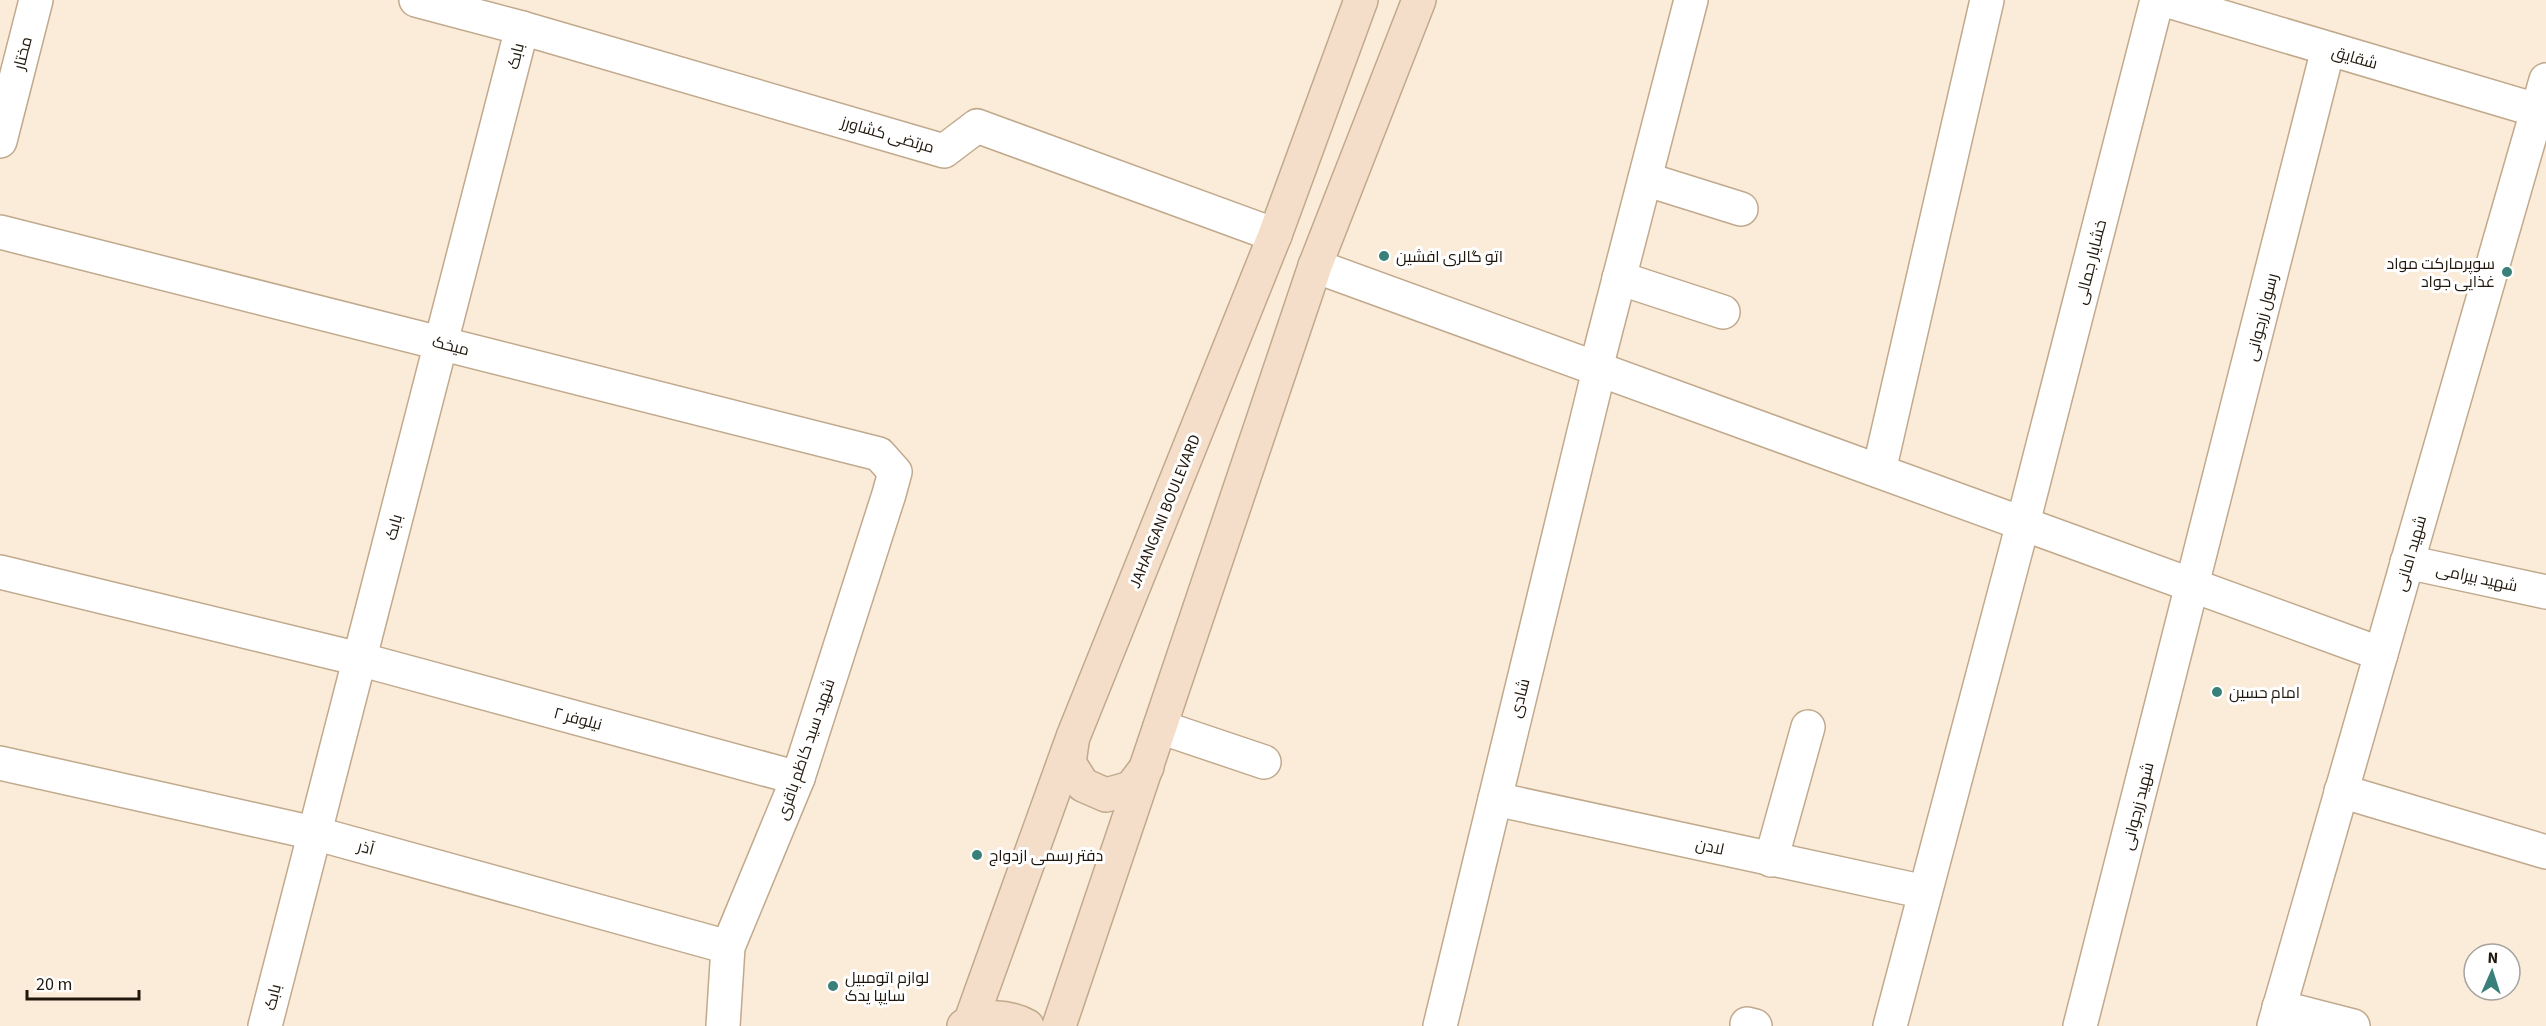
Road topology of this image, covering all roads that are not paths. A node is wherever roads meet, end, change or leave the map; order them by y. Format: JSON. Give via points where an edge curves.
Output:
{"nodes":[{"id":1,"x":36,"y":0,"type":"edge"},
{"id":2,"x":416,"y":0,"type":"edge"},
{"id":3,"x":1361,"y":0,"type":"edge"},
{"id":4,"x":1419,"y":0,"type":"edge"},
{"id":5,"x":1691,"y":0,"type":"edge"},
{"id":6,"x":1987,"y":0,"type":"edge"},
{"id":7,"x":2157,"y":0,"type":"edge"},
{"id":8,"x":2165,"y":0,"type":"edge"},
{"id":9,"x":522,"y":28,"type":"junction"},
{"id":10,"x":2328,"y":49,"type":"junction"},
{"id":11,"x":2543,"y":101,"type":"edge"},
{"id":12,"x":0,"y":141,"type":"edge"},
{"id":13,"x":1645,"y":179,"type":"junction"},
{"id":14,"x":1741,"y":209,"type":"dead end"},
{"id":15,"x":0,"y":232,"type":"edge"},
{"id":16,"x":1275,"y":235,"type":"junction"},
{"id":17,"x":1315,"y":266,"type":"junction"},
{"id":18,"x":1620,"y":278,"type":"junction"},
{"id":19,"x":1723,"y":312,"type":"dead end"},
{"id":20,"x":441,"y":343,"type":"junction"},
{"id":21,"x":1598,"y":369,"type":"junction"},
{"id":22,"x":1879,"y":471,"type":"junction"},
{"id":23,"x":895,"y":472,"type":"joint"},
{"id":24,"x":2023,"y":523,"type":"junction"},
{"id":25,"x":2407,"y":562,"type":"junction"},
{"id":26,"x":0,"y":572,"type":"edge"},
{"id":27,"x":2193,"y":585,"type":"junction"},
{"id":28,"x":2546,"y":592,"type":"edge"},
{"id":29,"x":2380,"y":654,"type":"junction"},
{"id":30,"x":359,"y":659,"type":"junction"},
{"id":31,"x":1160,"y":727,"type":"junction"},
{"id":32,"x":1808,"y":727,"type":"dead end"},
{"id":33,"x":1073,"y":737,"type":"junction"},
{"id":34,"x":1264,"y":762,"type":"dead end"},
{"id":35,"x":0,"y":763,"type":"edge"},
{"id":36,"x":1147,"y":767,"type":"junction"},
{"id":37,"x":798,"y":778,"type":"junction"},
{"id":38,"x":2341,"y":791,"type":"junction"},
{"id":39,"x":1495,"y":799,"type":"junction"},
{"id":40,"x":314,"y":833,"type":"junction"},
{"id":41,"x":2546,"y":852,"type":"edge"},
{"id":42,"x":1771,"y":860,"type":"junction"},
{"id":43,"x":1925,"y":892,"type":"junction"},
{"id":44,"x":728,"y":947,"type":"junction"},
{"id":45,"x":2276,"y":1016,"type":"edge"},
{"id":46,"x":967,"y":1024,"type":"edge"},
{"id":47,"x":265,"y":1026,"type":"edge"},
{"id":48,"x":723,"y":1026,"type":"edge"},
{"id":49,"x":1027,"y":1026,"type":"edge"},
{"id":50,"x":1059,"y":1026,"type":"edge"},
{"id":51,"x":1440,"y":1026,"type":"edge"},
{"id":52,"x":1890,"y":1026,"type":"edge"},
{"id":53,"x":2080,"y":1026,"type":"edge"},
{"id":54,"x":2353,"y":1026,"type":"edge"}],
"edges":[{"from":1,"to":12,"type":"street","name":"مختار"},
{"from":2,"to":9,"type":"street"},
{"from":3,"to":16,"type":"street","name":"JAHANGANI BOULEVARD"},
{"from":4,"to":17,"type":"street"},
{"from":5,"to":13,"type":"street","name":"شادی"},
{"from":6,"to":22,"type":"street"},
{"from":7,"to":24,"type":"street","name":"خشایار جمالی"},
{"from":8,"to":10,"type":"street","name":"شقایق"},
{"from":9,"to":16,"type":"street","name":"مرتضی کشاورز","via":[[944,151],[977,126]]},
{"from":9,"to":20,"type":"street","name":"بابک"},
{"from":10,"to":11,"type":"street","name":"شقایق"},
{"from":10,"to":27,"type":"street","name":"رسول زرجوانی"},
{"from":11,"to":25,"type":"street","name":"شهید امانی"},
{"from":13,"to":14,"type":"street"},
{"from":13,"to":18,"type":"street","name":"شادی"},
{"from":15,"to":20,"type":"street","name":"میخک"},
{"from":16,"to":33,"type":"street","name":"JAHANGANI BOULEVARD"},
{"from":17,"to":21,"type":"street"},
{"from":17,"to":31,"type":"street"},
{"from":18,"to":19,"type":"street"},
{"from":18,"to":21,"type":"street","name":"شادی"},
{"from":20,"to":23,"type":"street","name":"میخک","via":[[879,454]]},
{"from":20,"to":30,"type":"street","name":"بابک"},
{"from":21,"to":22,"type":"street"},
{"from":21,"to":39,"type":"street","name":"شادی"},
{"from":22,"to":24,"type":"street"},
{"from":23,"to":37,"type":"street","name":"شهید سید کاظم باقری"},
{"from":24,"to":27,"type":"street"},
{"from":24,"to":43,"type":"street","name":"خشایار جمالی"},
{"from":25,"to":28,"type":"street","name":"شهید بیرامی"},
{"from":25,"to":29,"type":"street","name":"شهید امانی"},
{"from":26,"to":30,"type":"street","name":"نیلوفر ۲"},
{"from":27,"to":29,"type":"street"},
{"from":27,"to":53,"type":"street","name":"شهید زرجوانی"},
{"from":29,"to":38,"type":"street","name":"شهید امانی"},
{"from":30,"to":37,"type":"street","name":"نیلوفر ۲"},
{"from":30,"to":40,"type":"street","name":"بابک"},
{"from":31,"to":34,"type":"street"},
{"from":31,"to":36,"type":"street"},
{"from":32,"to":42,"type":"street"},
{"from":33,"to":36,"type":"street","via":[[1069,763],[1083,785],[1106,795],[1131,788]]},
{"from":33,"to":46,"type":"street","name":"JAHANGANI BOULEVARD"},
{"from":35,"to":40,"type":"street","name":"آذر"},
{"from":36,"to":50,"type":"street"},
{"from":37,"to":44,"type":"street","name":"شهید سید کاظم باقری"},
{"from":38,"to":41,"type":"street"},
{"from":38,"to":45,"type":"street","name":"شهید امانی"},
{"from":39,"to":42,"type":"street","name":"لادن"},
{"from":39,"to":51,"type":"street","name":"شادی"},
{"from":40,"to":44,"type":"street","name":"آذر"},
{"from":40,"to":47,"type":"street","name":"بابک"},
{"from":42,"to":43,"type":"street","name":"لادن"},
{"from":43,"to":52,"type":"street","name":"خشایار جمالی"},
{"from":44,"to":48,"type":"street","name":"شهید سید کاظم باقری"},
{"from":45,"to":54,"type":"street"},
{"from":46,"to":49,"type":"street","via":[[988,1018]]}]}
